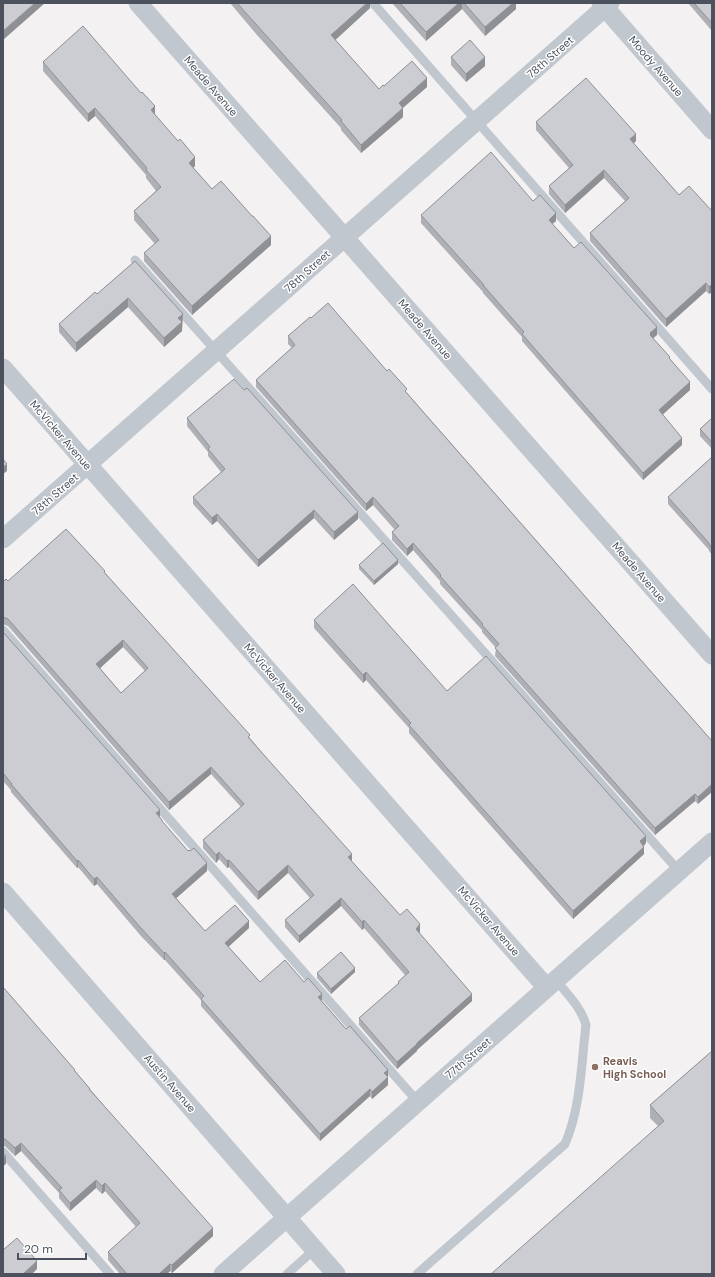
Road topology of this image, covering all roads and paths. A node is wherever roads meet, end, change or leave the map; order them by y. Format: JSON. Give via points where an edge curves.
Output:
{"nodes":[{"id":1,"x":138,"y":3,"type":"edge"},
{"id":2,"x":373,"y":3,"type":"edge"},
{"id":3,"x":605,"y":5,"type":"edge"},
{"id":4,"x":476,"y":122,"type":"junction"},
{"id":5,"x":712,"y":130,"type":"edge"},
{"id":6,"x":344,"y":238,"type":"junction"},
{"id":7,"x":135,"y":260,"type":"edge"},
{"id":8,"x":216,"y":351,"type":"junction"},
{"id":9,"x":3,"y":368,"type":"edge"},
{"id":10,"x":712,"y":389,"type":"edge"},
{"id":11,"x":88,"y":465,"type":"junction"},
{"id":12,"x":3,"y":539,"type":"edge"},
{"id":13,"x":3,"y":630,"type":"edge"},
{"id":14,"x":712,"y":655,"type":"edge"},
{"id":15,"x":712,"y":842,"type":"edge"},
{"id":16,"x":679,"y":871,"type":"junction"},
{"id":17,"x":3,"y":892,"type":"edge"},
{"id":18,"x":551,"y":984,"type":"junction"},
{"id":19,"x":418,"y":1102,"type":"junction"},
{"id":20,"x":3,"y":1152,"type":"edge"},
{"id":21,"x":287,"y":1218,"type":"junction"},
{"id":22,"x":315,"y":1249,"type":"junction"},
{"id":23,"x":110,"y":1274,"type":"edge"},
{"id":24,"x":223,"y":1274,"type":"edge"},
{"id":25,"x":287,"y":1274,"type":"edge"},
{"id":26,"x":336,"y":1274,"type":"edge"},
{"id":27,"x":417,"y":1274,"type":"edge"}],
"edges":[{"from":1,"to":6,"type":"street","name":"Meade Avenue"},
{"from":2,"to":4,"type":"lane"},
{"from":3,"to":4,"type":"street","name":"78th Street"},
{"from":3,"to":5,"type":"street","name":"Moody Avenue"},
{"from":4,"to":6,"type":"street","name":"78th Street"},
{"from":4,"to":10,"type":"lane"},
{"from":6,"to":8,"type":"street","name":"78th Street"},
{"from":6,"to":14,"type":"street","name":"Meade Avenue"},
{"from":7,"to":8,"type":"lane"},
{"from":8,"to":11,"type":"street","name":"78th Street"},
{"from":8,"to":16,"type":"lane"},
{"from":9,"to":11,"type":"street","name":"McVicker Avenue"},
{"from":11,"to":12,"type":"street","name":"78th Street"},
{"from":11,"to":18,"type":"street","name":"McVicker Avenue"},
{"from":13,"to":19,"type":"lane"},
{"from":15,"to":16,"type":"street","name":"77th Street"},
{"from":16,"to":18,"type":"street","name":"77th Street"},
{"from":17,"to":21,"type":"street","name":"Austin Avenue"},
{"from":18,"to":19,"type":"street","name":"77th Street"},
{"from":18,"to":27,"type":"lane","via":[[580,1009],[586,1025],[577,1106],[565,1144]]},
{"from":19,"to":21,"type":"street","name":"77th Street"},
{"from":20,"to":23,"type":"lane"},
{"from":21,"to":22,"type":"street","name":"Austin Avenue"},
{"from":21,"to":24,"type":"street","name":"77th Street"},
{"from":22,"to":25,"type":"lane"},
{"from":22,"to":26,"type":"street","name":"Austin Avenue"}]}
